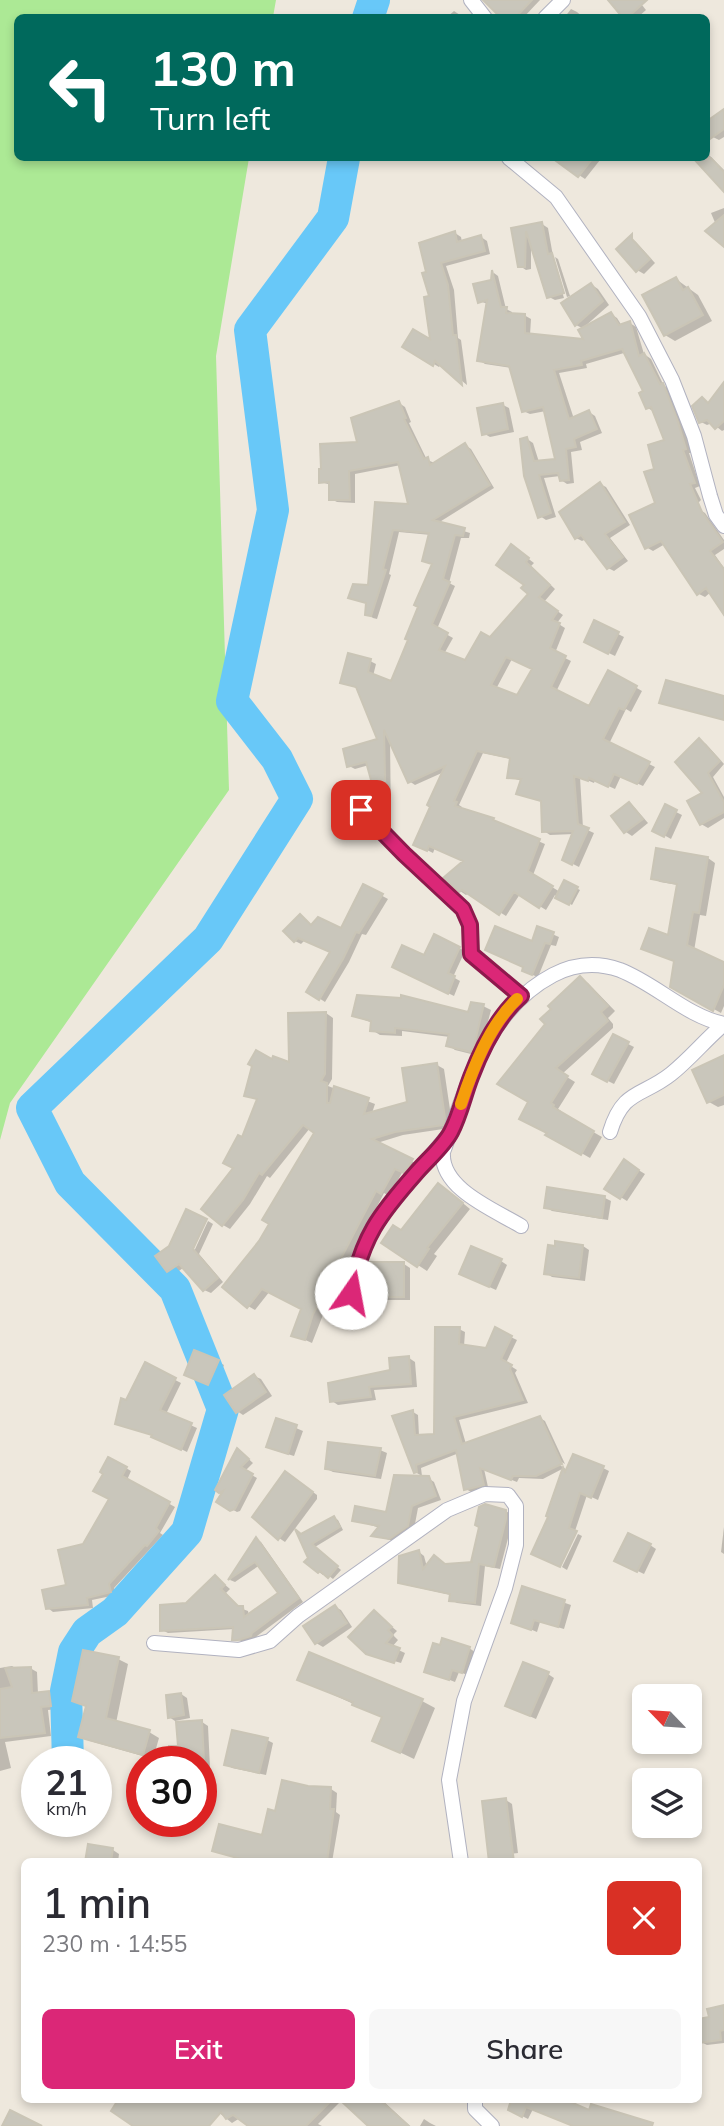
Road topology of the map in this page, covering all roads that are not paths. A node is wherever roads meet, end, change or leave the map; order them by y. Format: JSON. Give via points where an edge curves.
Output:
{"nodes":[{"id":1,"x":471,"y":0,"type":"edge"},
{"id":2,"x":563,"y":0,"type":"edge"},
{"id":3,"x":482,"y":14,"type":"edge"},
{"id":4,"x":549,"y":14,"type":"edge"},
{"id":5,"x":513,"y":161,"type":"edge"},
{"id":6,"x":724,"y":526,"type":"edge"},
{"id":7,"x":361,"y":810,"type":"dead end"},
{"id":8,"x":521,"y":996,"type":"junction"},
{"id":9,"x":724,"y":1024,"type":"edge"},
{"id":10,"x":610,"y":1132,"type":"dead end"},
{"id":11,"x":450,"y":1133,"type":"junction"},
{"id":12,"x":521,"y":1226,"type":"dead end"},
{"id":13,"x":351,"y":1293,"type":"dead end"},
{"id":14,"x":154,"y":1643,"type":"dead end"},
{"id":15,"x":460,"y":1858,"type":"edge"},
{"id":16,"x":475,"y":2103,"type":"edge"},
{"id":17,"x":492,"y":2126,"type":"edge"}],
"edges":[{"from":1,"to":3,"type":"street"},
{"from":2,"to":4,"type":"street"},
{"from":5,"to":6,"type":"street","via":[[556,197],[639,316],[672,380],[694,436],[716,515]]},
{"from":7,"to":8,"type":"street","via":[[457,901],[470,925],[471,954]]},
{"from":8,"to":9,"type":"street","via":[[566,968],[597,964],[630,974],[706,1019]]},
{"from":8,"to":11,"type":"street","via":[[484,1047]]},
{"from":9,"to":10,"type":"street","via":[[672,1073],[630,1098],[616,1114]]},
{"from":11,"to":12,"type":"street","via":[[442,1160],[453,1180],[477,1201]]},
{"from":11,"to":13,"type":"street","via":[[376,1222],[358,1261]]},
{"from":14,"to":15,"type":"street","via":[[240,1650],[270,1641],[447,1510],[485,1494],[508,1495],[516,1506],[516,1545],[464,1701],[449,1780]]},
{"from":16,"to":17,"type":"street","via":[[475,2109]]}]}
